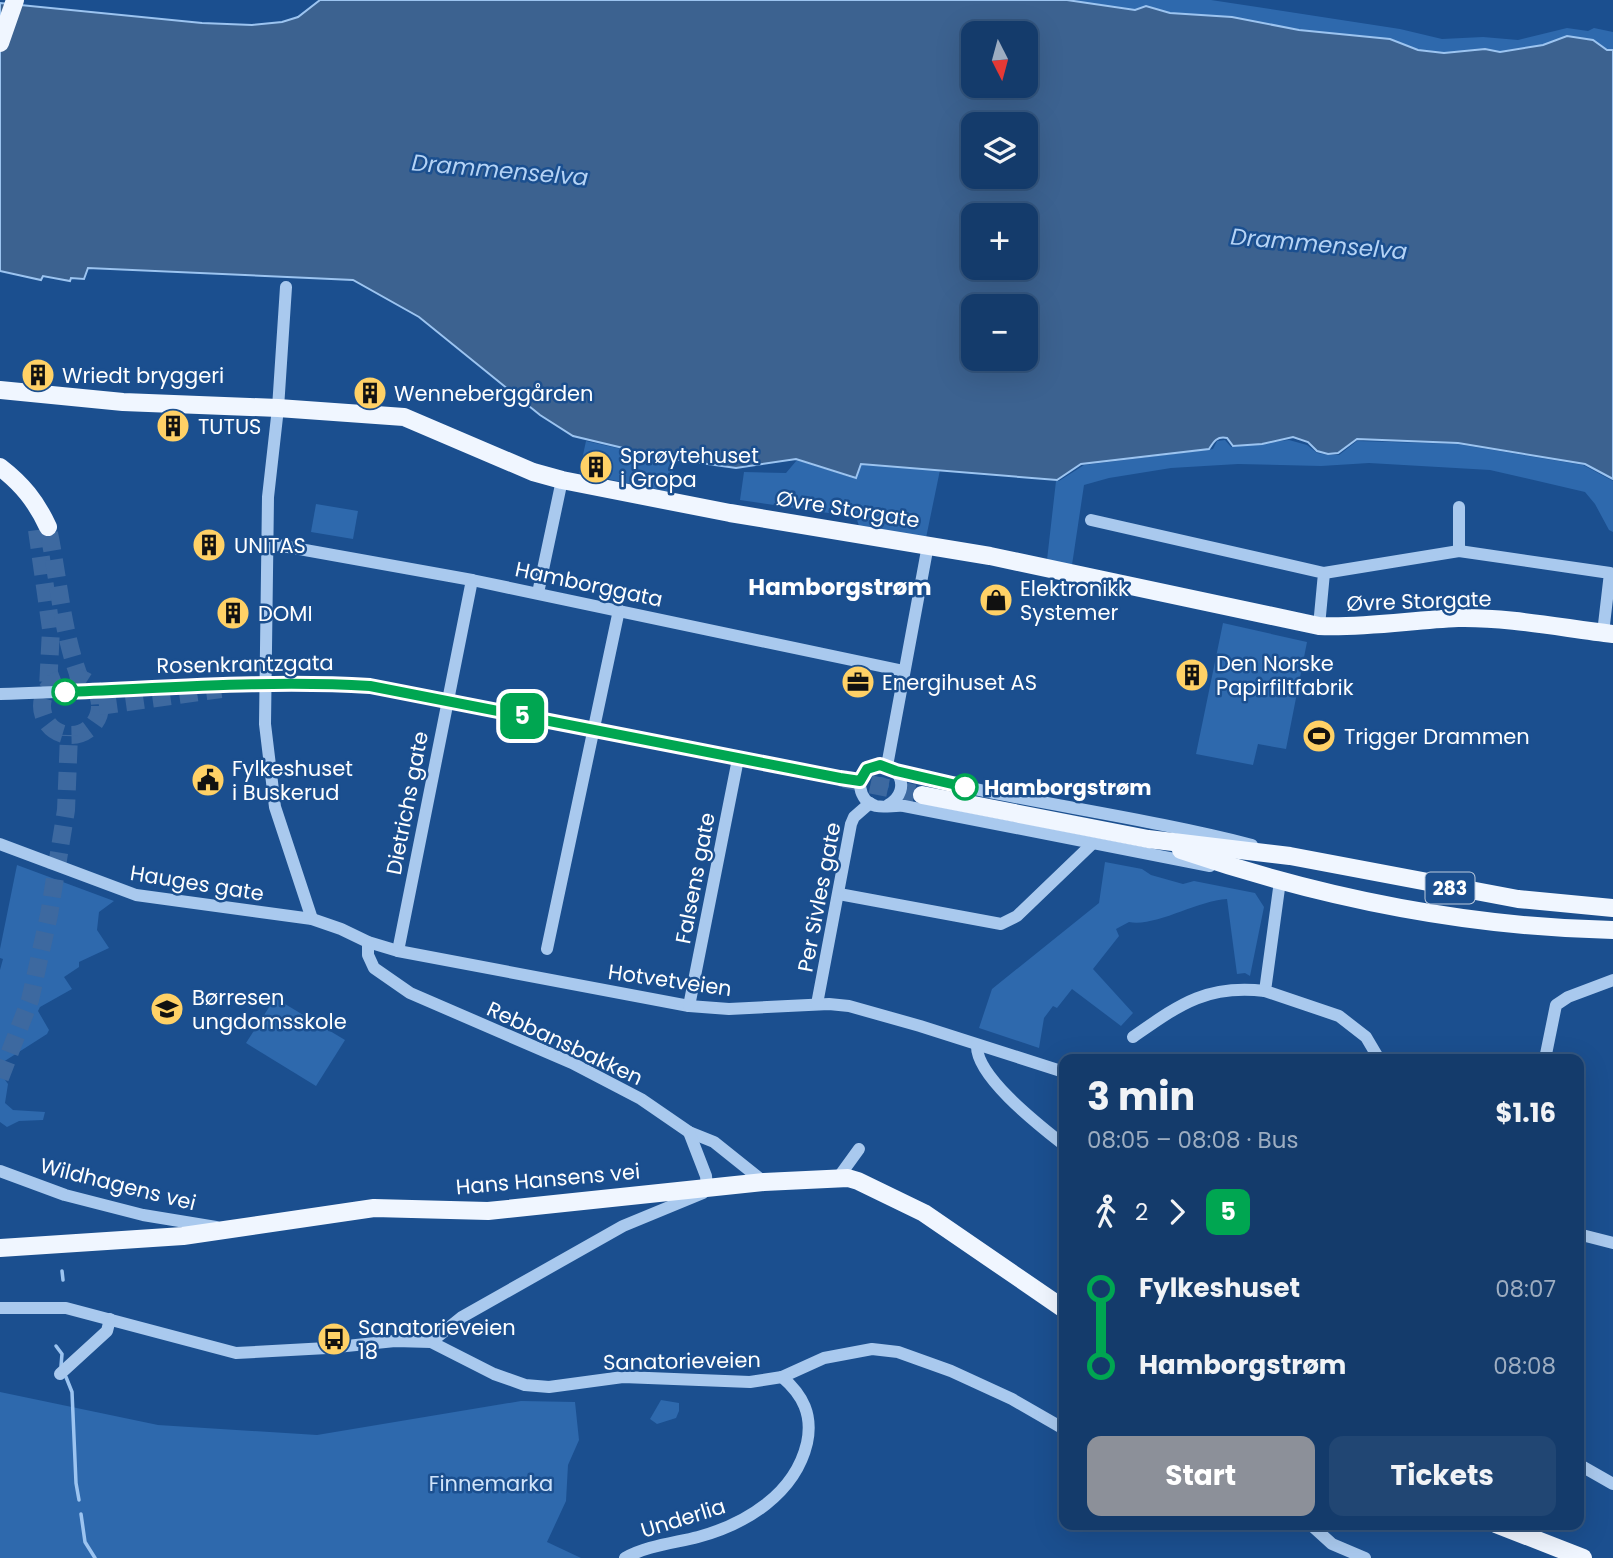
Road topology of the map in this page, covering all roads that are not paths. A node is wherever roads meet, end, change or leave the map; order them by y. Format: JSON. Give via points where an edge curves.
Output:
{"nodes":[{"id":1,"x":15,"y":0,"type":"edge"},
{"id":2,"x":0,"y":43,"type":"edge"},
{"id":3,"x":286,"y":287,"type":"dead end"},
{"id":4,"x":0,"y":390,"type":"edge"},
{"id":5,"x":278,"y":408,"type":"junction"},
{"id":6,"x":0,"y":467,"type":"edge"},
{"id":7,"x":0,"y":480,"type":"edge"},
{"id":8,"x":562,"y":480,"type":"junction"},
{"id":9,"x":1459,"y":507,"type":"dead end"},
{"id":10,"x":1091,"y":520,"type":"dead end"},
{"id":11,"x":266,"y":543,"type":"junction"},
{"id":12,"x":928,"y":545,"type":"junction"},
{"id":13,"x":1459,"y":551,"type":"junction"},
{"id":14,"x":1324,"y":573,"type":"junction"},
{"id":15,"x":472,"y":580,"type":"junction"},
{"id":16,"x":538,"y":593,"type":"junction"},
{"id":17,"x":618,"y":610,"type":"junction"},
{"id":18,"x":1319,"y":626,"type":"junction"},
{"id":19,"x":1608,"y":634,"type":"edge"},
{"id":20,"x":904,"y":671,"type":"junction"},
{"id":21,"x":265,"y":684,"type":"junction"},
{"id":22,"x":0,"y":694,"type":"edge"},
{"id":23,"x":447,"y":701,"type":"junction"},
{"id":24,"x":593,"y":730,"type":"junction"},
{"id":25,"x":738,"y":759,"type":"junction"},
{"id":26,"x":891,"y":768,"type":"junction"},
{"id":27,"x":860,"y":781,"type":"junction"},
{"id":28,"x":922,"y":795,"type":"tunnel mouth"},
{"id":29,"x":870,"y":803,"type":"junction"},
{"id":30,"x":888,"y":805,"type":"junction"},
{"id":31,"x":1148,"y":839,"type":"junction"},
{"id":32,"x":0,"y":844,"type":"edge"},
{"id":33,"x":1092,"y":844,"type":"junction"},
{"id":34,"x":1290,"y":856,"type":"junction"},
{"id":35,"x":1245,"y":872,"type":"junction"},
{"id":36,"x":1280,"y":881,"type":"junction"},
{"id":37,"x":839,"y":894,"type":"junction"},
{"id":38,"x":1613,"y":908,"type":"edge"},
{"id":39,"x":312,"y":919,"type":"junction"},
{"id":40,"x":1613,"y":930,"type":"edge"},
{"id":41,"x":368,"y":942,"type":"junction"},
{"id":42,"x":547,"y":949,"type":"dead end"},
{"id":43,"x":398,"y":951,"type":"junction"},
{"id":44,"x":1613,"y":980,"type":"edge"},
{"id":45,"x":1265,"y":991,"type":"junction"},
{"id":46,"x":817,"y":1004,"type":"junction"},
{"id":47,"x":689,"y":1006,"type":"junction"},
{"id":48,"x":1133,"y":1037,"type":"dead end"},
{"id":49,"x":977,"y":1045,"type":"junction"},
{"id":50,"x":1376,"y":1054,"type":"edge"},
{"id":51,"x":1546,"y":1054,"type":"edge"},
{"id":52,"x":1059,"y":1070,"type":"edge"},
{"id":53,"x":689,"y":1132,"type":"junction"},
{"id":54,"x":1059,"y":1141,"type":"edge"},
{"id":55,"x":859,"y":1149,"type":"dead end"},
{"id":56,"x":0,"y":1171,"type":"edge"},
{"id":57,"x":838,"y":1178,"type":"junction"},
{"id":58,"x":764,"y":1182,"type":"junction"},
{"id":59,"x":707,"y":1187,"type":"junction"},
{"id":60,"x":228,"y":1229,"type":"junction"},
{"id":61,"x":1584,"y":1236,"type":"edge"},
{"id":62,"x":1613,"y":1243,"type":"edge"},
{"id":63,"x":0,"y":1248,"type":"edge"},
{"id":64,"x":1059,"y":1306,"type":"edge"},
{"id":65,"x":0,"y":1308,"type":"edge"},
{"id":66,"x":110,"y":1319,"type":"junction"},
{"id":67,"x":431,"y":1342,"type":"junction"},
{"id":68,"x":60,"y":1374,"type":"dead end"},
{"id":69,"x":782,"y":1377,"type":"junction"},
{"id":70,"x":1059,"y":1426,"type":"edge"},
{"id":71,"x":1584,"y":1467,"type":"edge"},
{"id":72,"x":1613,"y":1484,"type":"edge"},
{"id":73,"x":1317,"y":1530,"type":"edge"},
{"id":74,"x":1511,"y":1530,"type":"edge"},
{"id":75,"x":625,"y":1558,"type":"edge"},
{"id":76,"x":1365,"y":1558,"type":"edge"},
{"id":77,"x":1583,"y":1558,"type":"edge"}],
"edges":[{"from":1,"to":2,"type":"main road"},
{"from":3,"to":5,"type":"street"},
{"from":4,"to":5,"type":"main road","name":"Øvre Storgate","via":[[123,402]]},
{"from":5,"to":8,"type":"main road","name":"Øvre Storgate","via":[[404,417]]},
{"from":5,"to":11,"type":"street"},
{"from":6,"to":7,"type":"main road","via":[[27,489],[37,505],[42,528]]},
{"from":8,"to":12,"type":"main road","name":"Øvre Storgate"},
{"from":8,"to":16,"type":"street"},
{"from":9,"to":13,"type":"street"},
{"from":10,"to":14,"type":"street","name":"Øvre Storgate"},
{"from":11,"to":15,"type":"street","name":"Hamborggata"},
{"from":11,"to":21,"type":"street"},
{"from":12,"to":18,"type":"main road","name":"Øvre Storgate"},
{"from":12,"to":20,"type":"street"},
{"from":13,"to":14,"type":"street","name":"Øvre Storgate"},
{"from":13,"to":19,"type":"street","name":"Øvre Storgate","via":[[1611,573]]},
{"from":14,"to":18,"type":"street","name":"Øvre Storgate"},
{"from":15,"to":16,"type":"street","name":"Hamborggata"},
{"from":15,"to":23,"type":"street","name":"Dietrichs gate"},
{"from":16,"to":17,"type":"street","name":"Hamborggata"},
{"from":17,"to":20,"type":"street","name":"Hamborggata"},
{"from":17,"to":24,"type":"street"},
{"from":18,"to":19,"type":"main road","name":"Øvre Storgate","via":[[1460,618]]},
{"from":20,"to":26,"type":"street"},
{"from":21,"to":22,"type":"street","name":"Rosenkrantzgata"},
{"from":21,"to":23,"type":"street","name":"Rosenkrantzgata","via":[[370,686]]},
{"from":21,"to":39,"type":"street","via":[[275,807]]},
{"from":23,"to":24,"type":"street","name":"Rosenkrantzgata"},
{"from":23,"to":43,"type":"street","name":"Dietrichs gate"},
{"from":24,"to":25,"type":"street","name":"Rosenkrantzgata"},
{"from":24,"to":42,"type":"street"},
{"from":25,"to":27,"type":"street","name":"Rosenkrantzgata"},
{"from":25,"to":47,"type":"street","name":"Falsens gate"},
{"from":26,"to":27,"type":"street","via":[[873,766]]},
{"from":26,"to":30,"type":"street","via":[[902,783]]},
{"from":26,"to":34,"type":"street","via":[[938,782],[1220,837]]},
{"from":27,"to":29,"type":"street"},
{"from":28,"to":31,"type":"main road","number":"283"},
{"from":29,"to":30,"type":"street"},
{"from":29,"to":37,"type":"street","name":"Per Sivles gate","via":[[851,824]]},
{"from":30,"to":33,"type":"street"},
{"from":31,"to":34,"type":"main road","number":"283"},
{"from":31,"to":35,"type":"main road","number":"283"},
{"from":32,"to":39,"type":"street","name":"Hauges gate","via":[[136,895]]},
{"from":33,"to":35,"type":"street"},
{"from":33,"to":37,"type":"street","via":[[1017,916],[1000,923]]},
{"from":34,"to":38,"type":"main road","number":"283","via":[[1485,894]]},
{"from":35,"to":36,"type":"main road","number":"283"},
{"from":36,"to":40,"type":"main road","number":"283","via":[[1423,911]]},
{"from":36,"to":45,"type":"street"},
{"from":37,"to":46,"type":"street","name":"Per Sivles gate"},
{"from":39,"to":41,"type":"street","name":"Hotvetveien"},
{"from":41,"to":43,"type":"street","name":"Hotvetveien"},
{"from":41,"to":53,"type":"street","name":"Rebbansbakken","via":[[374,968],[410,993],[572,1063],[641,1099]]},
{"from":43,"to":47,"type":"street","name":"Hotvetveien"},
{"from":44,"to":51,"type":"street","via":[[1556,1005]]},
{"from":45,"to":48,"type":"street","via":[[1239,988],[1191,999]]},
{"from":45,"to":50,"type":"street","via":[[1339,1016],[1367,1037]]},
{"from":46,"to":47,"type":"street","name":"Hotvetveien","via":[[729,1009]]},
{"from":46,"to":49,"type":"street","name":"Hotvetveien","via":[[849,1006]]},
{"from":49,"to":52,"type":"street","name":"Hotvetveien"},
{"from":49,"to":54,"type":"street","via":[[981,1063],[993,1078],[1025,1114]]},
{"from":53,"to":58,"type":"street","name":"Rebbansbakken","via":[[714,1142]]},
{"from":53,"to":59,"type":"street"},
{"from":55,"to":57,"type":"street"},
{"from":56,"to":60,"type":"street","name":"Wildhagens vei","via":[[143,1215]]},
{"from":57,"to":58,"type":"main road","name":"Hans Hansens vei"},
{"from":57,"to":64,"type":"main road","name":"Hans Hansens vei","via":[[858,1181],[924,1213]]},
{"from":58,"to":59,"type":"main road","name":"Hans Hansens vei"},
{"from":59,"to":60,"type":"main road","name":"Hans Hansens vei","via":[[488,1211],[374,1208]]},
{"from":59,"to":67,"type":"street","via":[[703,1193],[623,1226],[462,1317]]},
{"from":60,"to":63,"type":"main road","name":"Hans Hansens vei"},
{"from":61,"to":62,"type":"street"},
{"from":65,"to":66,"type":"street","name":"Sanatorieveien","via":[[66,1308]]},
{"from":66,"to":67,"type":"street","name":"Sanatorieveien","via":[[236,1353]]},
{"from":66,"to":68,"type":"street","via":[[107,1331]]},
{"from":67,"to":69,"type":"street","name":"Sanatorieveien","via":[[525,1385],[549,1387],[623,1377],[750,1382]]},
{"from":69,"to":70,"type":"street","name":"Sanatorieveien","via":[[849,1352],[898,1352],[1012,1399]]},
{"from":69,"to":75,"type":"street","name":"Underlia","via":[[807,1407],[810,1432],[805,1454],[789,1483],[768,1504],[737,1523]]},
{"from":71,"to":72,"type":"street"},
{"from":73,"to":76,"type":"street","via":[[1332,1544]]},
{"from":74,"to":77,"type":"main road"}]}
